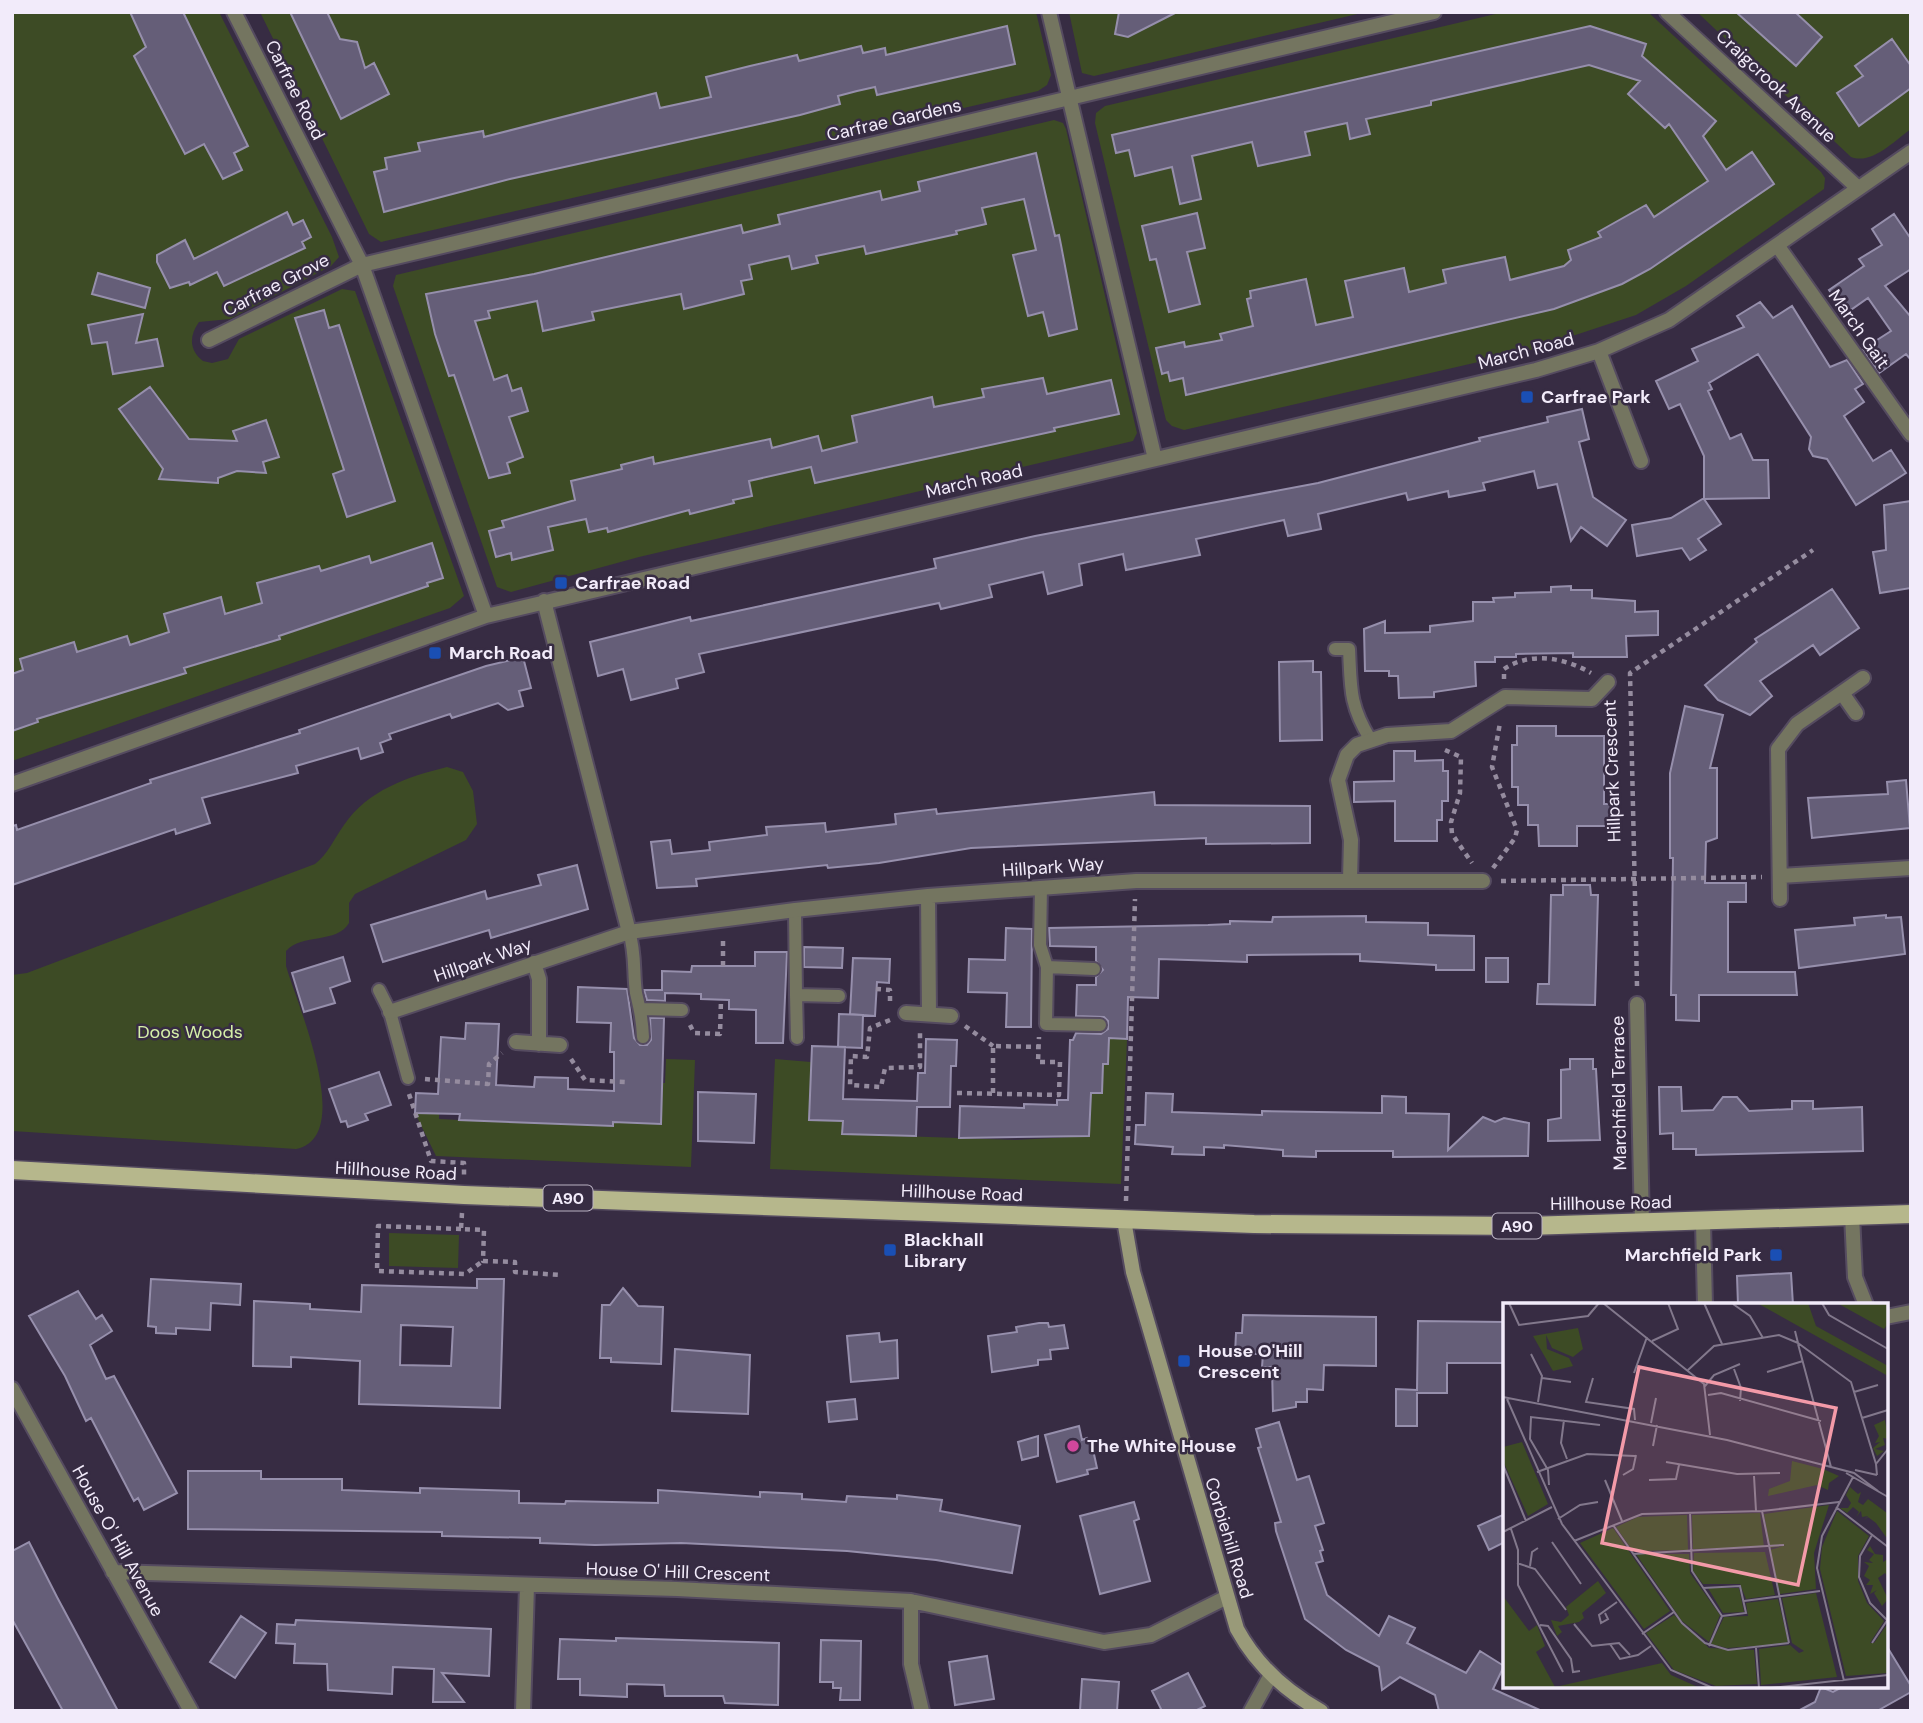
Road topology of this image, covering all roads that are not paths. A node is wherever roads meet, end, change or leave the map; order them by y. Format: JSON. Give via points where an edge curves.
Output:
{"nodes":[{"id":1,"x":234,"y":12,"type":"edge"},
{"id":2,"x":1049,"y":12,"type":"edge"},
{"id":3,"x":1434,"y":12,"type":"edge"},
{"id":4,"x":1667,"y":12,"type":"edge"},
{"id":5,"x":1070,"y":99,"type":"junction"},
{"id":6,"x":1911,"y":152,"type":"edge"},
{"id":7,"x":1858,"y":188,"type":"junction"},
{"id":8,"x":1777,"y":246,"type":"junction"},
{"id":9,"x":362,"y":265,"type":"junction"},
{"id":10,"x":209,"y":340,"type":"dead end"},
{"id":11,"x":1598,"y":351,"type":"junction"},
{"id":12,"x":1911,"y":434,"type":"edge"},
{"id":13,"x":1155,"y":459,"type":"junction"},
{"id":14,"x":1641,"y":461,"type":"dead end"},
{"id":15,"x":544,"y":601,"type":"junction"},
{"id":16,"x":486,"y":616,"type":"junction"},
{"id":17,"x":1335,"y":649,"type":"dead end"},
{"id":18,"x":1863,"y":678,"type":"dead end"},
{"id":19,"x":1608,"y":682,"type":"road end"},
{"id":20,"x":1842,"y":692,"type":"junction"},
{"id":21,"x":1856,"y":713,"type":"dead end"},
{"id":22,"x":1370,"y":739,"type":"junction"},
{"id":23,"x":12,"y":784,"type":"edge"},
{"id":24,"x":1911,"y":868,"type":"edge"},
{"id":25,"x":1780,"y":876,"type":"junction"},
{"id":26,"x":1350,"y":880,"type":"junction"},
{"id":27,"x":1483,"y":881,"type":"road end"},
{"id":28,"x":1041,"y":887,"type":"junction"},
{"id":29,"x":928,"y":895,"type":"junction"},
{"id":30,"x":1780,"y":899,"type":"dead end"},
{"id":31,"x":795,"y":911,"type":"junction"},
{"id":32,"x":629,"y":932,"type":"junction"},
{"id":33,"x":534,"y":963,"type":"junction"},
{"id":34,"x":1047,"y":967,"type":"junction"},
{"id":35,"x":1094,"y":969,"type":"dead end"},
{"id":36,"x":379,"y":990,"type":"dead end"},
{"id":37,"x":796,"y":995,"type":"junction"},
{"id":38,"x":839,"y":996,"type":"dead end"},
{"id":39,"x":1637,"y":1004,"type":"road end"},
{"id":40,"x":642,"y":1009,"type":"junction"},
{"id":41,"x":682,"y":1010,"type":"road end"},
{"id":42,"x":390,"y":1012,"type":"junction"},
{"id":43,"x":951,"y":1016,"type":"road end"},
{"id":44,"x":1100,"y":1026,"type":"dead end"},
{"id":45,"x":643,"y":1037,"type":"dead end"},
{"id":46,"x":797,"y":1038,"type":"dead end"},
{"id":47,"x":516,"y":1042,"type":"road end"},
{"id":48,"x":538,"y":1044,"type":"junction"},
{"id":49,"x":560,"y":1045,"type":"road end"},
{"id":50,"x":408,"y":1078,"type":"road end"},
{"id":51,"x":12,"y":1170,"type":"edge"},
{"id":52,"x":1911,"y":1214,"type":"edge"},
{"id":53,"x":1852,"y":1216,"type":"junction"},
{"id":54,"x":1124,"y":1220,"type":"junction"},
{"id":55,"x":1703,"y":1222,"type":"junction"},
{"id":56,"x":1642,"y":1224,"type":"junction"},
{"id":57,"x":1705,"y":1303,"type":"edge"},
{"id":58,"x":1865,"y":1303,"type":"edge"},
{"id":59,"x":1911,"y":1312,"type":"edge"},
{"id":60,"x":1888,"y":1317,"type":"edge"},
{"id":61,"x":12,"y":1389,"type":"edge"},
{"id":62,"x":113,"y":1572,"type":"junction"},
{"id":63,"x":527,"y":1586,"type":"junction"},
{"id":64,"x":1227,"y":1597,"type":"junction"},
{"id":65,"x":911,"y":1601,"type":"junction"},
{"id":66,"x":1271,"y":1675,"type":"junction"},
{"id":67,"x":191,"y":1711,"type":"edge"},
{"id":68,"x":523,"y":1711,"type":"edge"},
{"id":69,"x":922,"y":1711,"type":"edge"},
{"id":70,"x":1251,"y":1711,"type":"edge"},
{"id":71,"x":1321,"y":1711,"type":"edge"}],
"edges":[{"from":1,"to":9,"type":"street","name":"Carfrae Road"},
{"from":2,"to":5,"type":"street"},
{"from":3,"to":5,"type":"street","name":"Carfrae Gardens"},
{"from":4,"to":7,"type":"street","name":"Craigcrook Avenue"},
{"from":5,"to":9,"type":"street","name":"Carfrae Gardens"},
{"from":5,"to":13,"type":"street"},
{"from":6,"to":7,"type":"street","name":"March Road"},
{"from":7,"to":8,"type":"street","name":"March Road"},
{"from":8,"to":11,"type":"street","name":"March Road","via":[[1669,320]]},
{"from":8,"to":12,"type":"street","name":"March Gait"},
{"from":9,"to":10,"type":"street","name":"Carfrae Grove"},
{"from":9,"to":16,"type":"street","name":"Carfrae Road"},
{"from":11,"to":13,"type":"street","name":"March Road","via":[[1536,370]]},
{"from":11,"to":14,"type":"street"},
{"from":13,"to":15,"type":"street","name":"March Road"},
{"from":15,"to":16,"type":"street","name":"March Road"},
{"from":15,"to":32,"type":"street"},
{"from":16,"to":23,"type":"street","name":"March Road"},
{"from":17,"to":22,"type":"lane","via":[[1349,649],[1352,702]]},
{"from":18,"to":20,"type":"street"},
{"from":19,"to":22,"type":"street","via":[[1592,699],[1505,697],[1451,731]]},
{"from":20,"to":21,"type":"street"},
{"from":20,"to":25,"type":"street","via":[[1797,724],[1778,749]]},
{"from":22,"to":26,"type":"street","via":[[1347,755],[1338,780],[1351,840]]},
{"from":24,"to":25,"type":"street"},
{"from":25,"to":30,"type":"street"},
{"from":26,"to":27,"type":"street","name":"Hillpark Way"},
{"from":26,"to":28,"type":"street","name":"Hillpark Way","via":[[1136,881]]},
{"from":28,"to":29,"type":"street","name":"Hillpark Way"},
{"from":28,"to":34,"type":"lane","via":[[1040,945]]},
{"from":29,"to":31,"type":"street","name":"Hillpark Way"},
{"from":29,"to":43,"type":"street","via":[[919,1014]]},
{"from":31,"to":32,"type":"street","name":"Hillpark Way"},
{"from":31,"to":37,"type":"lane"},
{"from":32,"to":33,"type":"street","name":"Hillpark Way"},
{"from":32,"to":40,"type":"lane"},
{"from":33,"to":42,"type":"street","name":"Hillpark Way"},
{"from":33,"to":48,"type":"street","via":[[539,979]]},
{"from":34,"to":35,"type":"lane"},
{"from":34,"to":44,"type":"lane","via":[[1046,1024]]},
{"from":36,"to":42,"type":"lane"},
{"from":37,"to":38,"type":"lane"},
{"from":37,"to":46,"type":"lane"},
{"from":39,"to":56,"type":"street","name":"Marchfield Terrace"},
{"from":40,"to":41,"type":"lane"},
{"from":40,"to":45,"type":"lane"},
{"from":42,"to":50,"type":"lane"},
{"from":47,"to":48,"type":"street"},
{"from":48,"to":49,"type":"street"},
{"from":51,"to":54,"type":"main road","name":"Hillhouse Road","number":"A90","via":[[315,1188]]},
{"from":52,"to":53,"type":"main road","name":"Hillhouse Road","number":"A90"},
{"from":53,"to":55,"type":"main road","name":"Hillhouse Road","number":"A90"},
{"from":53,"to":58,"type":"street","via":[[1855,1277]]},
{"from":54,"to":56,"type":"main road","name":"Hillhouse Road","number":"A90","via":[[1410,1227]]},
{"from":54,"to":64,"type":"street","name":"Corbiehill Road","via":[[1133,1272]]},
{"from":55,"to":56,"type":"main road","name":"Hillhouse Road","number":"A90"},
{"from":55,"to":57,"type":"street"},
{"from":59,"to":60,"type":"street"},
{"from":61,"to":62,"type":"street","name":"House O' Hill Avenue"},
{"from":62,"to":63,"type":"street","name":"House O' Hill Crescent"},
{"from":62,"to":67,"type":"street","name":"House O' Hill Avenue"},
{"from":63,"to":65,"type":"street","name":"House O' Hill Crescent"},
{"from":63,"to":68,"type":"street"},
{"from":64,"to":65,"type":"street","name":"House O' Hill Crescent","via":[[1152,1635],[1116,1642],[1080,1639]]},
{"from":64,"to":66,"type":"street","name":"Corbiehill Road","via":[[1246,1645]]},
{"from":65,"to":69,"type":"street","via":[[911,1664]]},
{"from":66,"to":70,"type":"street"},
{"from":66,"to":71,"type":"street","name":"Corbiehill Road"}]}
